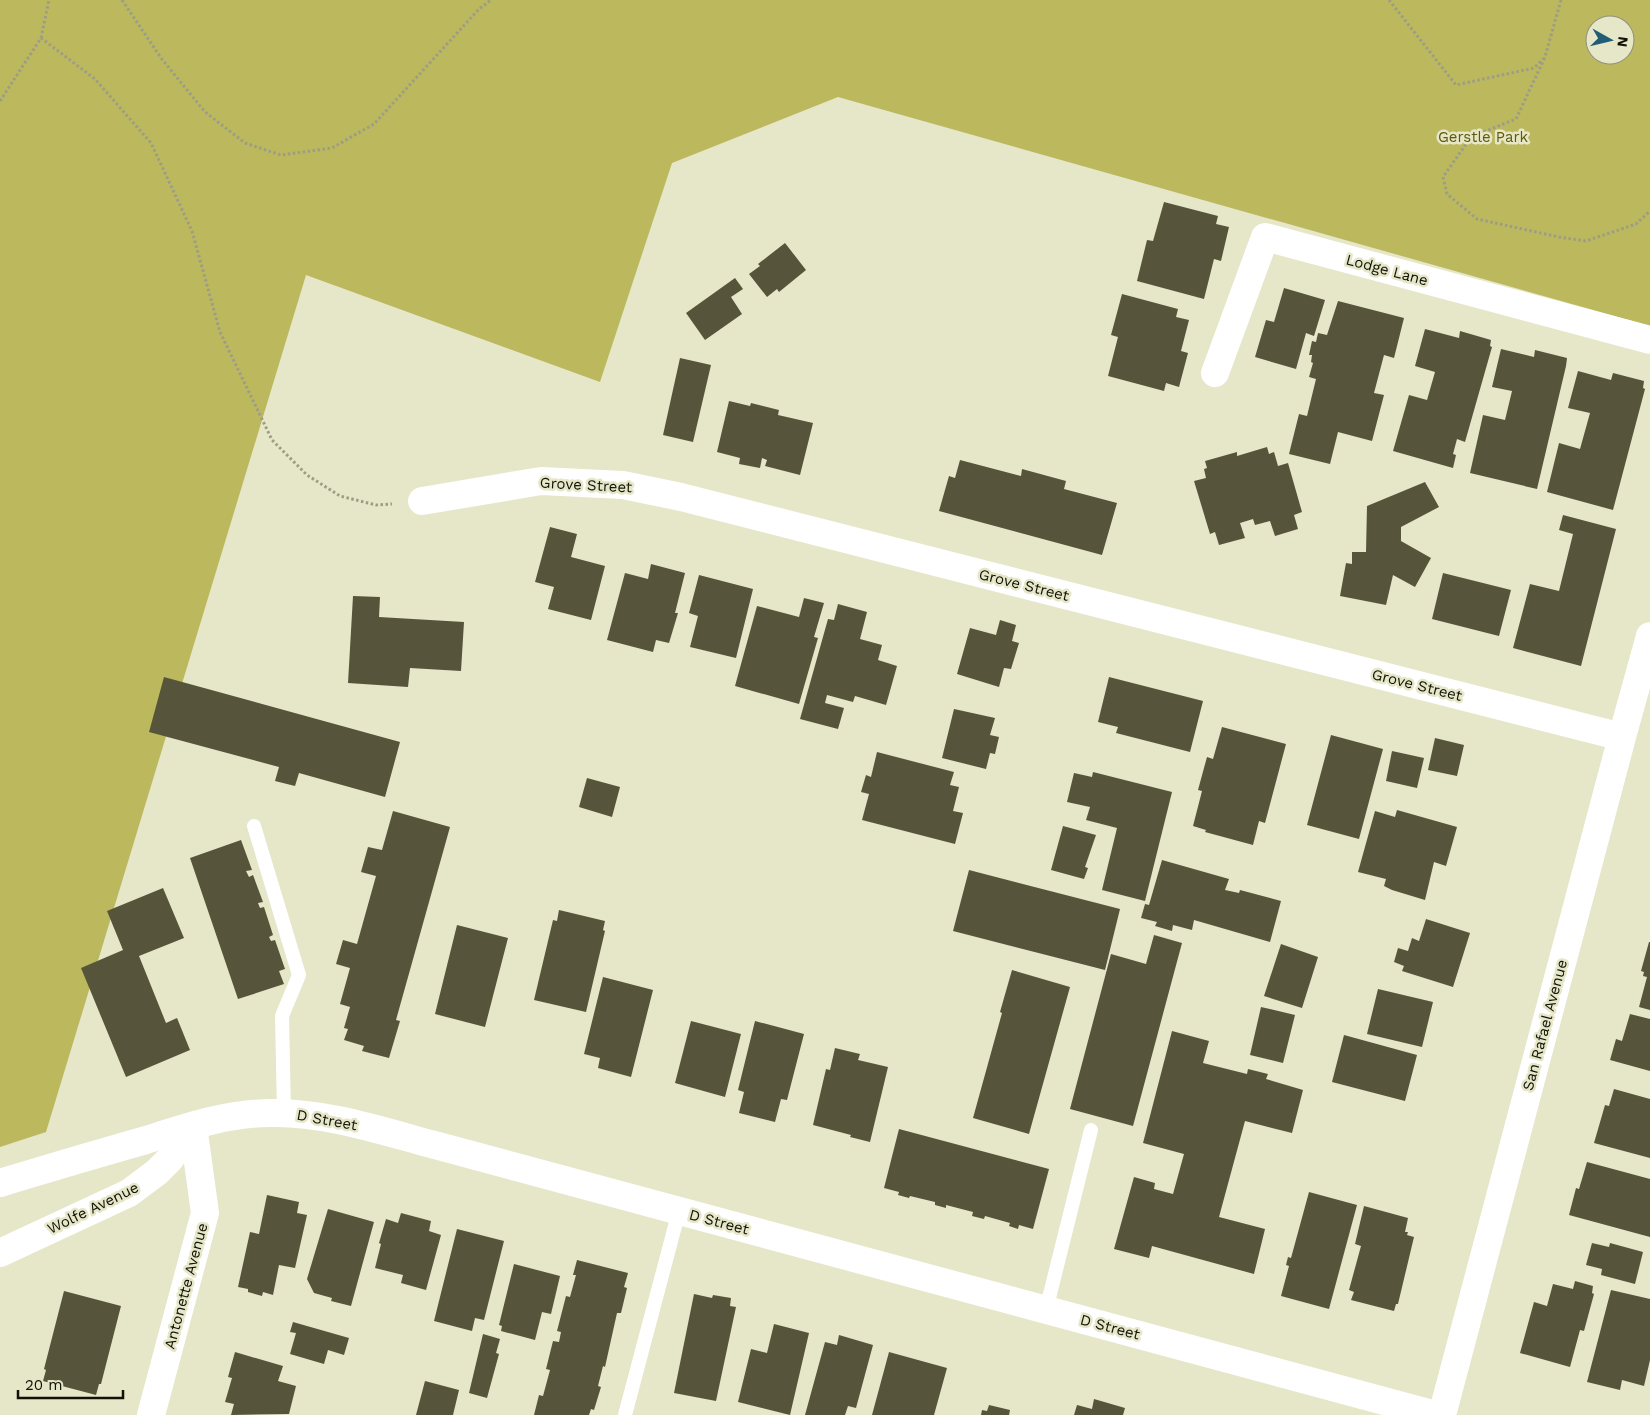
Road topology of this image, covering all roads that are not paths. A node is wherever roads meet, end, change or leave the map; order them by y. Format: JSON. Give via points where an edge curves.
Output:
{"nodes":[{"id":1,"x":1650,"y":340,"type":"edge"},
{"id":2,"x":1215,"y":374,"type":"dead end"},
{"id":3,"x":422,"y":502,"type":"road end"},
{"id":4,"x":1650,"y":636,"type":"edge"},
{"id":5,"x":1622,"y":737,"type":"junction"},
{"id":6,"x":254,"y":826,"type":"dead end"},
{"id":7,"x":284,"y":1113,"type":"junction"},
{"id":8,"x":193,"y":1126,"type":"junction"},
{"id":9,"x":1092,"y":1130,"type":"dead end"},
{"id":10,"x":0,"y":1183,"type":"edge"},
{"id":11,"x":679,"y":1211,"type":"junction"},
{"id":12,"x":0,"y":1253,"type":"edge"},
{"id":13,"x":1046,"y":1310,"type":"junction"},
{"id":14,"x":152,"y":1415,"type":"edge"},
{"id":15,"x":625,"y":1415,"type":"edge"},
{"id":16,"x":1436,"y":1415,"type":"edge"},
{"id":17,"x":1442,"y":1415,"type":"edge"}],
"edges":[{"from":1,"to":2,"type":"street","name":"Lodge Lane","via":[[1265,237]]},
{"from":3,"to":5,"type":"street","name":"Grove Street","via":[[541,481],[623,485],[690,499]]},
{"from":4,"to":5,"type":"street","name":"San Rafael Avenue"},
{"from":5,"to":17,"type":"street","name":"San Rafael Avenue"},
{"from":6,"to":7,"type":"lane","via":[[299,975],[282,1016]]},
{"from":7,"to":8,"type":"street","name":"D Street","via":[[245,1114]]},
{"from":7,"to":11,"type":"street","name":"D Street","via":[[380,1130]]},
{"from":8,"to":10,"type":"street","name":"D Street"},
{"from":8,"to":12,"type":"street","name":"Wolfe Avenue","via":[[170,1159],[129,1194]]},
{"from":8,"to":14,"type":"street","name":"Antonette Avenue","via":[[205,1213]]},
{"from":9,"to":13,"type":"lane"},
{"from":11,"to":13,"type":"street","name":"D Street"},
{"from":11,"to":15,"type":"lane"},
{"from":13,"to":16,"type":"street","name":"D Street"}]}
